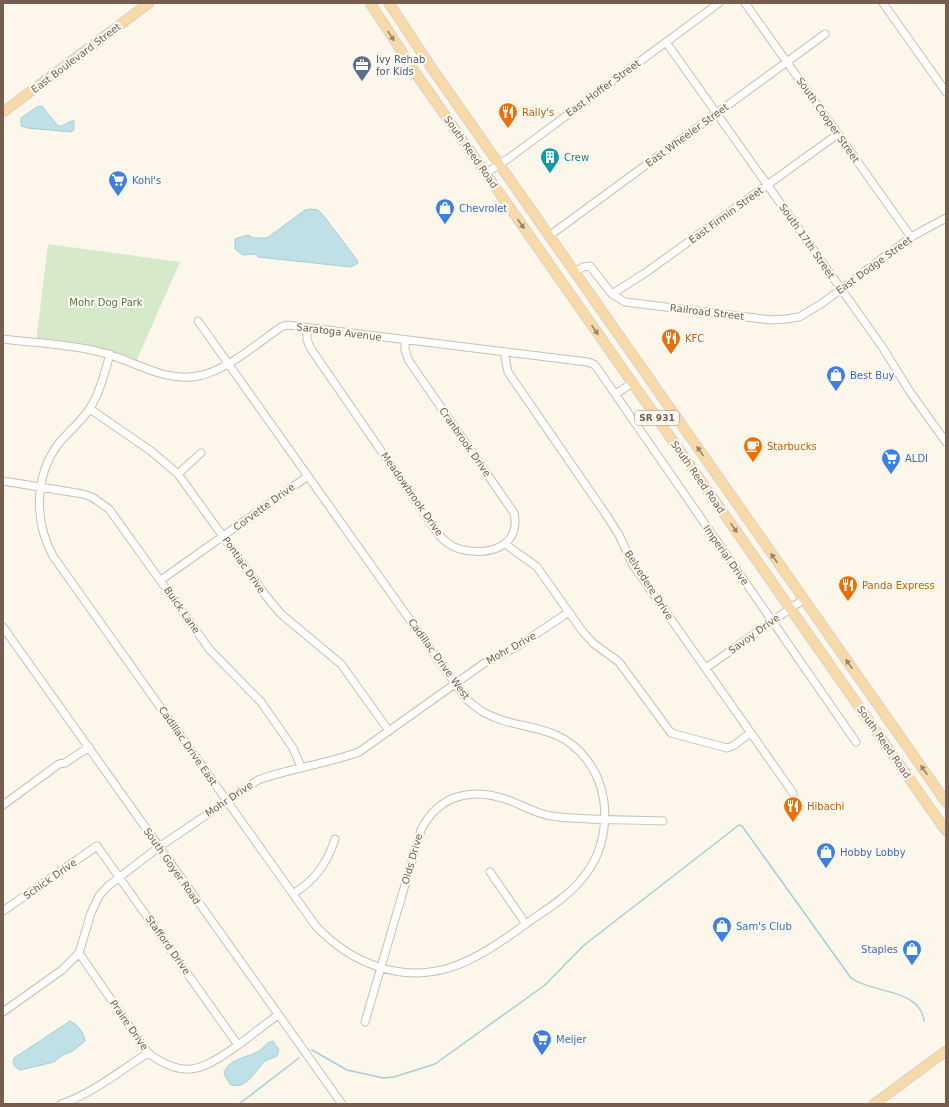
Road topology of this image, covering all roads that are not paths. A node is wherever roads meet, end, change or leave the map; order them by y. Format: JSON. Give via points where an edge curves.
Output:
{"nodes":[{"id":1,"x":149,"y":3,"type":"edge"},
{"id":2,"x":370,"y":3,"type":"edge"},
{"id":3,"x":389,"y":3,"type":"edge"},
{"id":4,"x":719,"y":3,"type":"edge"},
{"id":5,"x":745,"y":3,"type":"edge"},
{"id":6,"x":883,"y":3,"type":"edge"},
{"id":7,"x":825,"y":34,"type":"dead end"},
{"id":8,"x":666,"y":42,"type":"junction"},
{"id":9,"x":787,"y":62,"type":"junction"},
{"id":10,"x":946,"y":92,"type":"edge"},
{"id":11,"x":3,"y":112,"type":"edge"},
{"id":12,"x":716,"y":113,"type":"junction"},
{"id":13,"x":838,"y":134,"type":"junction"},
{"id":14,"x":499,"y":165,"type":"junction"},
{"id":15,"x":486,"y":173,"type":"junction"},
{"id":16,"x":767,"y":184,"type":"junction"},
{"id":17,"x":946,"y":218,"type":"edge"},
{"id":18,"x":549,"y":236,"type":"junction"},
{"id":19,"x":911,"y":237,"type":"junction"},
{"id":20,"x":575,"y":272,"type":"junction"},
{"id":21,"x":841,"y":289,"type":"junction"},
{"id":22,"x":612,"y":294,"type":"junction"},
{"id":23,"x":803,"y":314,"type":"joint"},
{"id":24,"x":198,"y":321,"type":"dead end"},
{"id":25,"x":307,"y":328,"type":"junction"},
{"id":26,"x":3,"y":339,"type":"edge"},
{"id":27,"x":405,"y":340,"type":"junction"},
{"id":28,"x":504,"y":352,"type":"junction"},
{"id":29,"x":110,"y":354,"type":"junction"},
{"id":30,"x":228,"y":363,"type":"junction"},
{"id":31,"x":596,"y":366,"type":"joint"},
{"id":32,"x":632,"y":383,"type":"junction"},
{"id":33,"x":616,"y":394,"type":"junction"},
{"id":34,"x":90,"y":409,"type":"junction"},
{"id":35,"x":946,"y":442,"type":"edge"},
{"id":36,"x":201,"y":452,"type":"dead end"},
{"id":37,"x":178,"y":474,"type":"junction"},
{"id":38,"x":308,"y":476,"type":"junction"},
{"id":39,"x":3,"y":481,"type":"edge"},
{"id":40,"x":40,"y":487,"type":"junction"},
{"id":41,"x":223,"y":536,"type":"junction"},
{"id":42,"x":506,"y":544,"type":"junction"},
{"id":43,"x":161,"y":580,"type":"junction"},
{"id":44,"x":804,"y":599,"type":"junction"},
{"id":45,"x":790,"y":608,"type":"junction"},
{"id":46,"x":568,"y":612,"type":"junction"},
{"id":47,"x":772,"y":621,"type":"junction"},
{"id":48,"x":3,"y":627,"type":"edge"},
{"id":49,"x":706,"y":668,"type":"junction"},
{"id":50,"x":455,"y":684,"type":"junction"},
{"id":51,"x":389,"y":731,"type":"junction"},
{"id":52,"x":750,"y":733,"type":"junction"},
{"id":53,"x":856,"y":742,"type":"dead end"},
{"id":54,"x":89,"y":747,"type":"junction"},
{"id":55,"x":301,"y":767,"type":"junction"},
{"id":56,"x":793,"y":793,"type":"dead end"},
{"id":57,"x":227,"y":800,"type":"junction"},
{"id":58,"x":946,"y":802,"type":"edge"},
{"id":59,"x":3,"y":805,"type":"edge"},
{"id":60,"x":606,"y":818,"type":"junction"},
{"id":61,"x":663,"y":821,"type":"dead end"},
{"id":62,"x":946,"y":831,"type":"edge"},
{"id":63,"x":335,"y":839,"type":"dead end"},
{"id":64,"x":98,"y":846,"type":"joint"},
{"id":65,"x":159,"y":847,"type":"junction"},
{"id":66,"x":490,"y":872,"type":"dead end"},
{"id":67,"x":119,"y":878,"type":"junction"},
{"id":68,"x":293,"y":894,"type":"junction"},
{"id":69,"x":3,"y":911,"type":"edge"},
{"id":70,"x":526,"y":924,"type":"junction"},
{"id":71,"x":79,"y":953,"type":"junction"},
{"id":72,"x":380,"y":968,"type":"junction"},
{"id":73,"x":3,"y":1012,"type":"edge"},
{"id":74,"x":278,"y":1015,"type":"junction"},
{"id":75,"x":365,"y":1022,"type":"dead end"},
{"id":76,"x":238,"y":1045,"type":"junction"},
{"id":77,"x":946,"y":1051,"type":"edge"},
{"id":78,"x":148,"y":1053,"type":"junction"},
{"id":79,"x":61,"y":1104,"type":"edge"},
{"id":80,"x":342,"y":1104,"type":"edge"},
{"id":81,"x":874,"y":1104,"type":"edge"}],
"edges":[{"from":1,"to":11,"type":"main road","name":"East Boulevard Street"},
{"from":2,"to":15,"type":"main road","name":"South Reed Road","number":"SR 931","one_way":true},
{"from":3,"to":14,"type":"main road","name":"South Reed Road","number":"SR 931"},
{"from":4,"to":8,"type":"street","name":"East Hoffer Street"},
{"from":5,"to":9,"type":"street","name":"South Cooper Street"},
{"from":6,"to":10,"type":"street"},
{"from":7,"to":9,"type":"street","name":"East Wheeler Street"},
{"from":8,"to":12,"type":"street","name":"South 17th Street"},
{"from":8,"to":14,"type":"street","name":"East Hoffer Street"},
{"from":9,"to":12,"type":"street","name":"East Wheeler Street"},
{"from":9,"to":13,"type":"street","name":"South Cooper Street"},
{"from":12,"to":16,"type":"street","name":"South 17th Street"},
{"from":12,"to":18,"type":"street","name":"East Wheeler Street"},
{"from":13,"to":16,"type":"street","name":"East Firmin Street"},
{"from":13,"to":19,"type":"street","name":"South Cooper Street"},
{"from":14,"to":15,"type":"street","name":"East Hoffer Street"},
{"from":14,"to":18,"type":"main road","name":"South Reed Road","number":"SR 931"},
{"from":15,"to":32,"type":"main road","name":"South Reed Road","number":"SR 931","one_way":true},
{"from":16,"to":21,"type":"street","name":"South 17th Street"},
{"from":16,"to":22,"type":"street","name":"East Firmin Street","via":[[648,271]]},
{"from":17,"to":19,"type":"street","name":"East Dodge Street"},
{"from":18,"to":20,"type":"main road","name":"South Reed Road","number":"SR 931"},
{"from":19,"to":21,"type":"street","name":"East Dodge Street"},
{"from":20,"to":22,"type":"street","via":[[590,266]]},
{"from":44,"to":20,"type":"main road","name":"South Reed Road","number":"SR 931","one_way":true},
{"from":21,"to":23,"type":"street","name":"East Dodge Street"},
{"from":21,"to":35,"type":"street","name":"South 17th Street"},
{"from":22,"to":23,"type":"street","name":"Railroad Street","via":[[625,302],[728,315],[786,320]]},
{"from":24,"to":30,"type":"street","name":"Cadillac Drive West"},
{"from":25,"to":27,"type":"street","name":"Saratoga Avenue"},
{"from":25,"to":30,"type":"street","name":"Saratoga Avenue","via":[[287,325],[281,327]]},
{"from":25,"to":42,"type":"street","name":"Meadowbrook Drive","via":[[310,349],[439,535],[448,543],[466,551],[497,549]]},
{"from":26,"to":29,"type":"street","name":"Saratoga Avenue"},
{"from":27,"to":28,"type":"street","name":"Saratoga Avenue"},
{"from":27,"to":42,"type":"street","name":"Cranbrook Drive","via":[[409,361],[514,513],[515,528],[510,541]]},
{"from":28,"to":31,"type":"street","name":"Saratoga Avenue","via":[[588,362]]},
{"from":28,"to":49,"type":"street","name":"Belvedere Drive","via":[[508,372],[607,516],[649,589]]},
{"from":29,"to":30,"type":"street","name":"Saratoga Avenue","via":[[172,377],[198,376]]},
{"from":29,"to":34,"type":"street","name":"Cadillac Drive East","via":[[100,388]]},
{"from":30,"to":38,"type":"street","name":"Cadillac Drive West"},
{"from":31,"to":33,"type":"street","name":"Imperial Drive"},
{"from":32,"to":33,"type":"street"},
{"from":32,"to":45,"type":"main road","name":"South Reed Road","number":"SR 931","one_way":true},
{"from":33,"to":47,"type":"street","name":"Imperial Drive"},
{"from":34,"to":37,"type":"street","name":"Pontiac Drive","via":[[151,451]]},
{"from":34,"to":40,"type":"street","name":"Cadillac Drive East","via":[[59,444]]},
{"from":36,"to":37,"type":"street"},
{"from":37,"to":41,"type":"street","name":"Pontiac Drive"},
{"from":38,"to":41,"type":"street","name":"Corvette Drive"},
{"from":38,"to":50,"type":"street","name":"Cadillac Drive West"},
{"from":39,"to":40,"type":"street","name":"Buick Lane"},
{"from":40,"to":43,"type":"street","name":"Buick Lane","via":[[83,494],[102,503],[118,520]]},
{"from":40,"to":57,"type":"street","name":"Cadillac Drive East","via":[[39,509],[42,529],[53,556]]},
{"from":41,"to":43,"type":"street","name":"Corvette Drive"},
{"from":41,"to":51,"type":"street","name":"Pontiac Drive","via":[[281,614],[340,664]]},
{"from":42,"to":46,"type":"street","via":[[537,567]]},
{"from":43,"to":55,"type":"street","name":"Buick Lane","via":[[210,650],[261,702],[293,748]]},
{"from":44,"to":45,"type":"street","name":"Savoy Drive"},
{"from":58,"to":44,"type":"main road","name":"South Reed Road","number":"SR 931","one_way":true},
{"from":45,"to":47,"type":"street","name":"Savoy Drive"},
{"from":45,"to":62,"type":"main road","name":"South Reed Road","number":"SR 931"},
{"from":46,"to":50,"type":"street","name":"Mohr Drive"},
{"from":46,"to":52,"type":"street","via":[[593,644],[619,662],[674,735],[727,748]]},
{"from":47,"to":49,"type":"street","name":"Savoy Drive"},
{"from":47,"to":53,"type":"street","name":"Imperial Drive"},
{"from":48,"to":54,"type":"street","name":"South Goyer Road"},
{"from":49,"to":52,"type":"street","name":"Belvedere Drive"},
{"from":50,"to":51,"type":"street","name":"Mohr Drive"},
{"from":50,"to":60,"type":"street","name":"Cadillac Drive West","via":[[466,699],[482,711],[495,717],[547,730],[577,748],[599,780]]},
{"from":51,"to":55,"type":"street","name":"Mohr Drive","via":[[359,752]]},
{"from":52,"to":56,"type":"street","name":"Belvedere Drive"},
{"from":54,"to":59,"type":"street","via":[[65,763],[59,764]]},
{"from":54,"to":65,"type":"street","name":"South Goyer Road"},
{"from":55,"to":57,"type":"street","name":"Mohr Drive","via":[[258,780]]},
{"from":57,"to":65,"type":"street","name":"Mohr Drive"},
{"from":57,"to":68,"type":"street","name":"Cadillac Drive East"},
{"from":60,"to":61,"type":"street","name":"Olds Drive"},
{"from":60,"to":70,"type":"street","name":"Cadillac Drive West","via":[[602,841],[587,873],[567,894]]},
{"from":60,"to":72,"type":"street","name":"Olds Drive","via":[[550,816],[486,793],[472,793],[448,800],[425,821],[421,830]]},
{"from":63,"to":68,"type":"street","via":[[322,869]]},
{"from":64,"to":67,"type":"street","name":"Stafford Drive"},
{"from":64,"to":69,"type":"street","name":"Schick Drive"},
{"from":65,"to":67,"type":"street","name":"Mohr Drive"},
{"from":65,"to":74,"type":"street","name":"South Goyer Road"},
{"from":66,"to":70,"type":"street"},
{"from":67,"to":71,"type":"street","name":"Mohr Drive","via":[[99,896]]},
{"from":67,"to":76,"type":"street","name":"Stafford Drive"},
{"from":68,"to":72,"type":"street","name":"Cadillac Drive East","via":[[315,926],[328,939],[347,953]]},
{"from":70,"to":72,"type":"street","name":"Cadillac Drive East","via":[[470,960],[449,968],[426,972]]},
{"from":71,"to":73,"type":"street","name":"Mohr Drive","via":[[62,970]]},
{"from":71,"to":78,"type":"street","name":"Praire Drive"},
{"from":72,"to":75,"type":"street","name":"Olds Drive"},
{"from":74,"to":76,"type":"street","name":"Praire Drive"},
{"from":74,"to":80,"type":"street","name":"South Goyer Road"},
{"from":76,"to":78,"type":"street","name":"Praire Drive","via":[[202,1068],[188,1070],[160,1062]]},
{"from":77,"to":81,"type":"main road"},
{"from":78,"to":79,"type":"street","via":[[107,1080]]}]}
